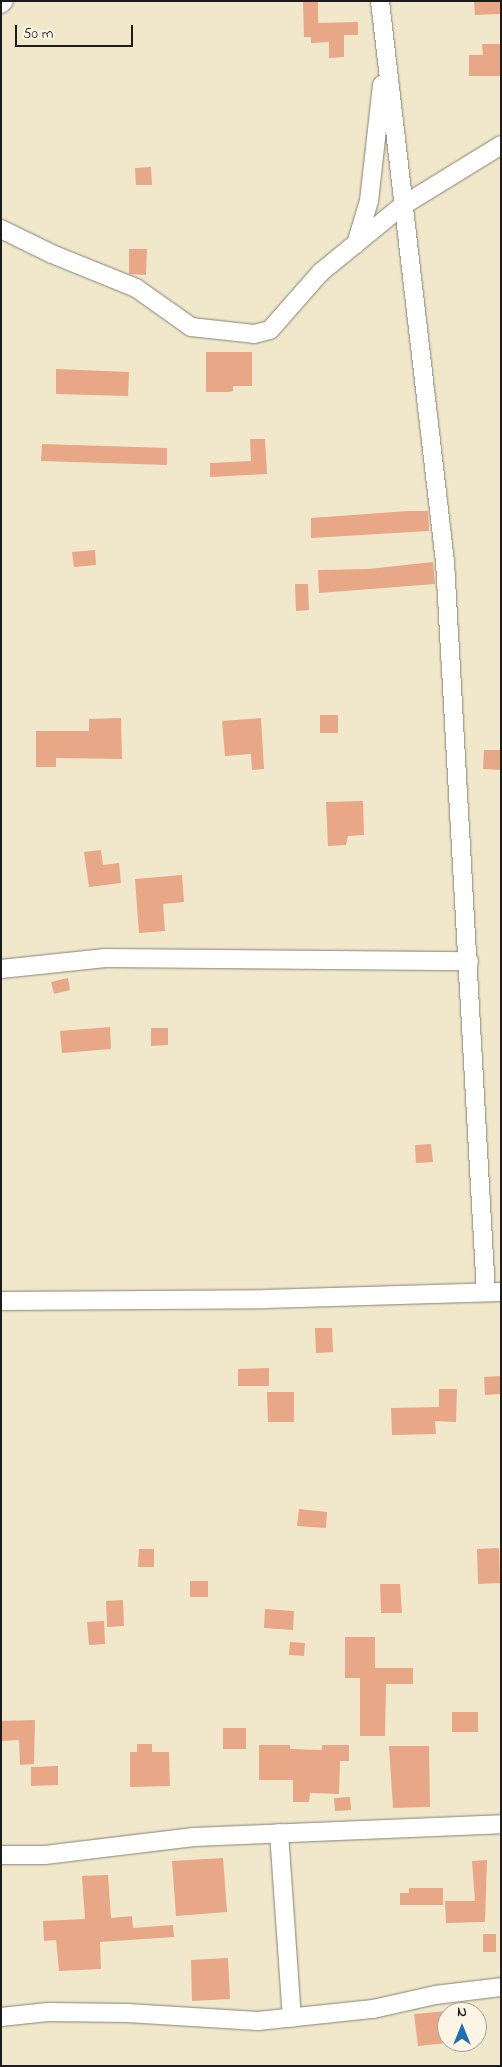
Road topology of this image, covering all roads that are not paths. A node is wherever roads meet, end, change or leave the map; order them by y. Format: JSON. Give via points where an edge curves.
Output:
{"nodes":[{"id":1,"x":4,"y":1,"type":"edge"},
{"id":2,"x":380,"y":1,"type":"edge"},
{"id":3,"x":1,"y":4,"type":"edge"},
{"id":4,"x":386,"y":58,"type":"junction"},
{"id":5,"x":501,"y":145,"type":"edge"},
{"id":6,"x":402,"y":206,"type":"junction"},
{"id":7,"x":1,"y":229,"type":"edge"},
{"id":8,"x":356,"y":244,"type":"junction"},
{"id":9,"x":469,"y":961,"type":"junction"},
{"id":10,"x":1,"y":968,"type":"edge"},
{"id":11,"x":494,"y":1292,"type":"edge"},
{"id":12,"x":1,"y":1301,"type":"edge"},
{"id":13,"x":501,"y":1824,"type":"edge"},
{"id":14,"x":280,"y":1833,"type":"junction"},
{"id":15,"x":1,"y":1855,"type":"edge"},
{"id":16,"x":501,"y":1987,"type":"edge"},
{"id":17,"x":1,"y":2018,"type":"edge"},
{"id":18,"x":292,"y":2018,"type":"junction"}],
"edges":[{"from":1,"to":3,"type":"street"},
{"from":2,"to":4,"type":"street"},
{"from":4,"to":6,"type":"street"},
{"from":4,"to":8,"type":"street","via":[[369,201]]},
{"from":5,"to":6,"type":"street"},
{"from":6,"to":8,"type":"street"},
{"from":6,"to":9,"type":"street","via":[[446,562]]},
{"from":7,"to":8,"type":"street","via":[[136,288],[191,328],[234,334],[270,330],[304,289]]},
{"from":9,"to":10,"type":"street","via":[[105,958]]},
{"from":9,"to":11,"type":"street"},
{"from":11,"to":12,"type":"street","via":[[265,1299]]},
{"from":13,"to":14,"type":"street"},
{"from":14,"to":15,"type":"street","via":[[194,1837],[45,1855]]},
{"from":14,"to":18,"type":"street"},
{"from":16,"to":18,"type":"street","via":[[434,1995],[373,2009]]},
{"from":17,"to":18,"type":"street","via":[[48,2012],[258,2021]]}]}
